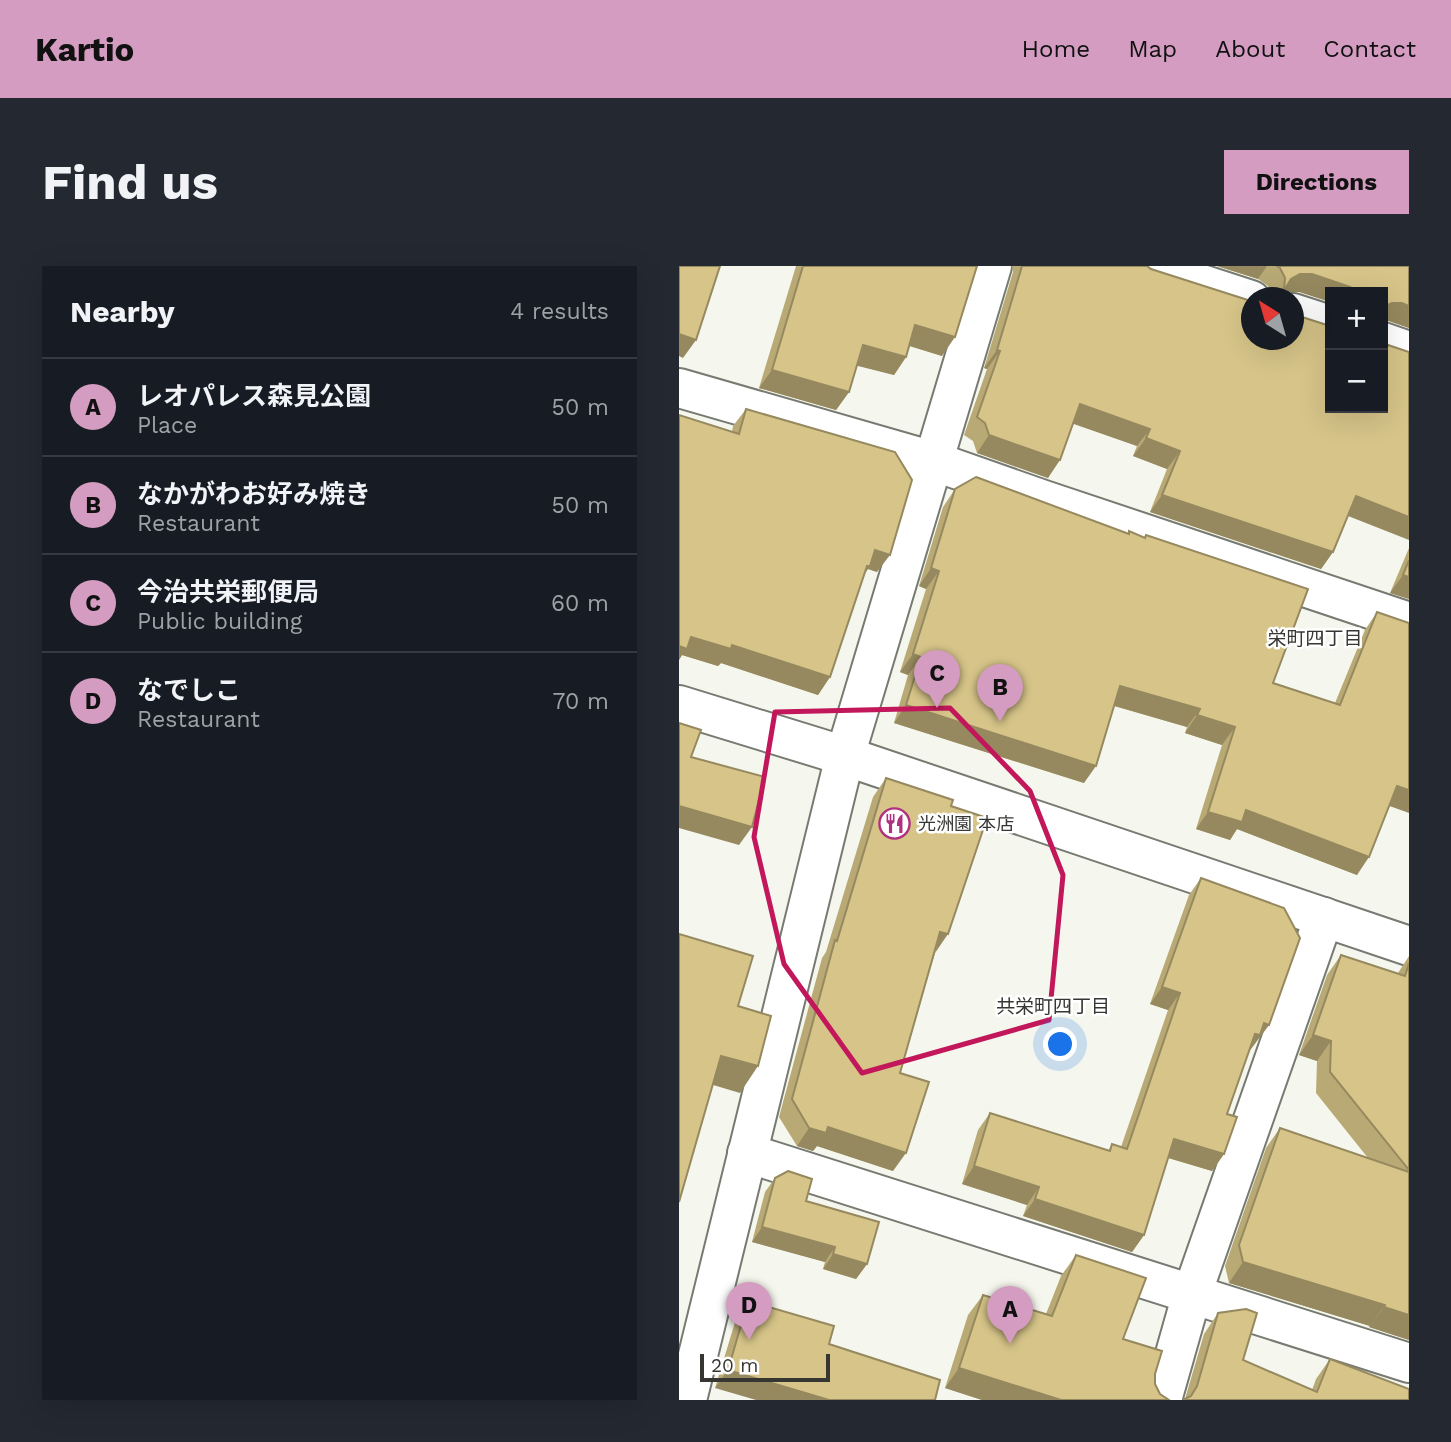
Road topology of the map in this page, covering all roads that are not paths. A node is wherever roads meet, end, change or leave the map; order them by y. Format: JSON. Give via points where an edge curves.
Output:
{"nodes":[{"id":1,"x":992,"y":266,"type":"edge"},
{"id":2,"x":1146,"y":266,"type":"edge"},
{"id":3,"x":1241,"y":297,"type":"edge"},
{"id":4,"x":1304,"y":317,"type":"edge"},
{"id":5,"x":1325,"y":323,"type":"edge"},
{"id":6,"x":1388,"y":344,"type":"edge"},
{"id":7,"x":1409,"y":351,"type":"edge"},
{"id":8,"x":679,"y":388,"type":"edge"},
{"id":9,"x":933,"y":461,"type":"junction"},
{"id":10,"x":1409,"y":622,"type":"edge"},
{"id":11,"x":679,"y":705,"type":"edge"},
{"id":12,"x":845,"y":756,"type":"junction"},
{"id":13,"x":1324,"y":917,"type":"junction"},
{"id":14,"x":1409,"y":946,"type":"edge"},
{"id":15,"x":747,"y":1153,"type":"junction"},
{"id":16,"x":1192,"y":1294,"type":"junction"},
{"id":17,"x":1409,"y":1363,"type":"edge"},
{"id":18,"x":687,"y":1400,"type":"edge"},
{"id":19,"x":1162,"y":1400,"type":"edge"}],
"edges":[{"from":1,"to":9,"type":"street"},
{"from":2,"to":3,"type":"street"},
{"from":4,"to":5,"type":"street"},
{"from":6,"to":7,"type":"street"},
{"from":8,"to":9,"type":"street"},
{"from":9,"to":10,"type":"street"},
{"from":9,"to":12,"type":"street"},
{"from":11,"to":12,"type":"street"},
{"from":12,"to":13,"type":"street"},
{"from":12,"to":15,"type":"street"},
{"from":13,"to":14,"type":"street"},
{"from":13,"to":16,"type":"street"},
{"from":15,"to":16,"type":"street"},
{"from":15,"to":18,"type":"street"},
{"from":16,"to":17,"type":"street"},
{"from":16,"to":19,"type":"street"}]}
